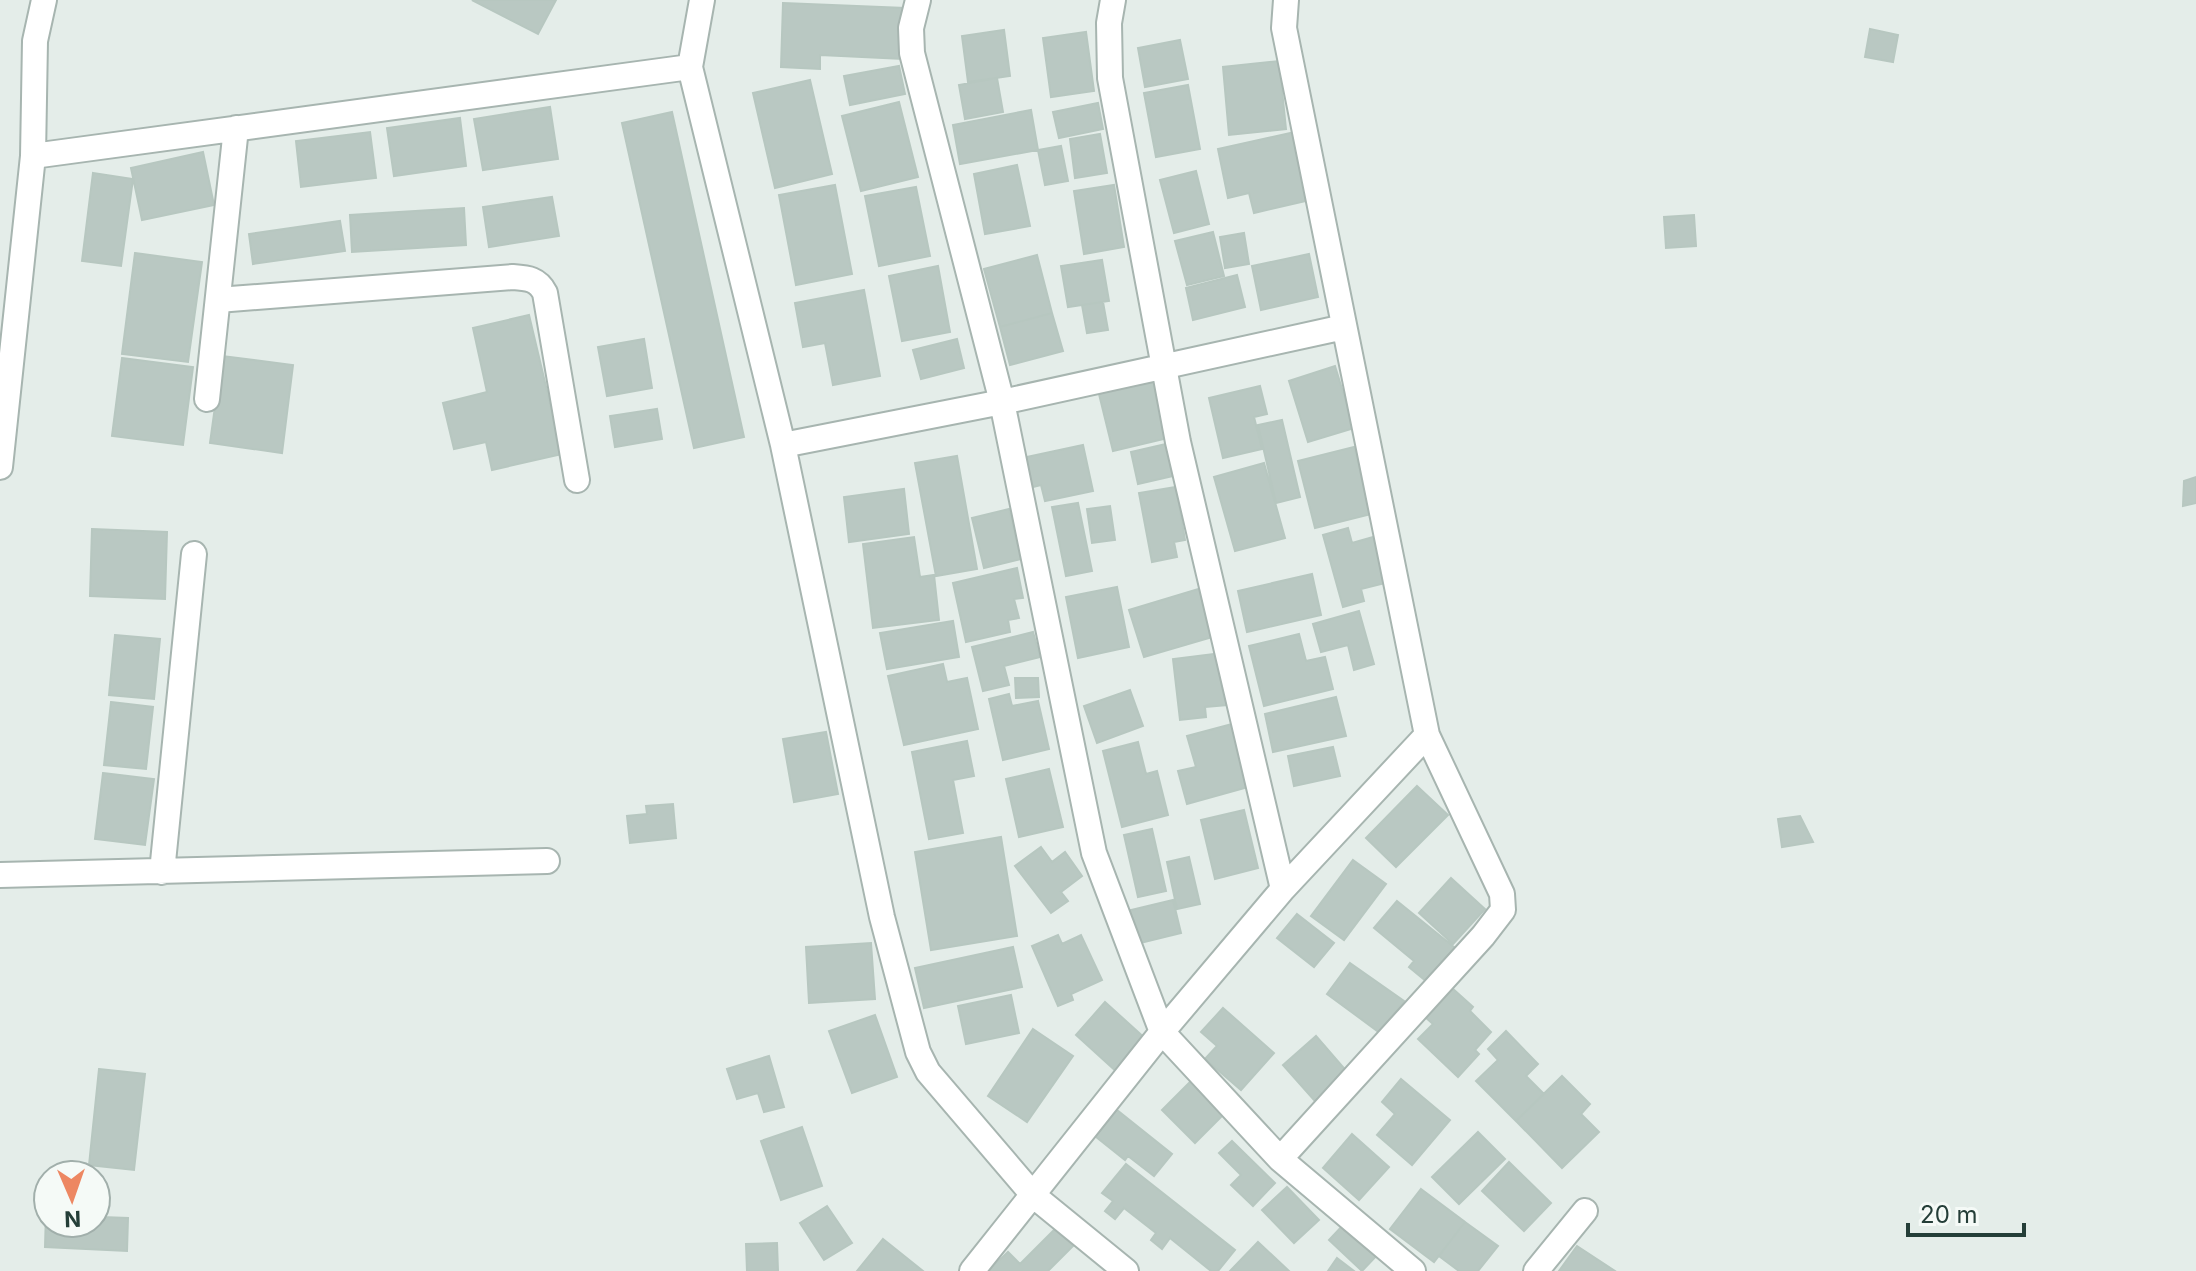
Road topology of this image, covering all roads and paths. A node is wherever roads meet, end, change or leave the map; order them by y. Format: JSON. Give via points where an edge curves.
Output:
{"nodes":[{"id":1,"x":44,"y":0,"type":"edge"},
{"id":2,"x":702,"y":0,"type":"edge"},
{"id":3,"x":918,"y":0,"type":"edge"},
{"id":4,"x":1113,"y":0,"type":"edge"},
{"id":5,"x":1286,"y":0,"type":"edge"},
{"id":6,"x":690,"y":67,"type":"junction"},
{"id":7,"x":236,"y":128,"type":"junction"},
{"id":8,"x":33,"y":156,"type":"junction"},
{"id":9,"x":218,"y":300,"type":"junction"},
{"id":10,"x":1344,"y":327,"type":"junction"},
{"id":11,"x":1164,"y":366,"type":"junction"},
{"id":12,"x":207,"y":399,"type":"dead end"},
{"id":13,"x":1002,"y":402,"type":"junction"},
{"id":14,"x":783,"y":445,"type":"junction"},
{"id":15,"x":0,"y":467,"type":"edge"},
{"id":16,"x":577,"y":480,"type":"dead end"},
{"id":17,"x":194,"y":554,"type":"dead end"},
{"id":18,"x":1427,"y":735,"type":"junction"},
{"id":19,"x":547,"y":861,"type":"dead end"},
{"id":20,"x":162,"y":872,"type":"junction"},
{"id":21,"x":0,"y":875,"type":"edge"},
{"id":22,"x":1283,"y":889,"type":"junction"},
{"id":23,"x":1162,"y":1032,"type":"junction"},
{"id":24,"x":1280,"y":1159,"type":"junction"},
{"id":25,"x":1034,"y":1196,"type":"junction"},
{"id":26,"x":1585,"y":1211,"type":"dead end"},
{"id":27,"x":972,"y":1271,"type":"edge"},
{"id":28,"x":1126,"y":1271,"type":"edge"},
{"id":29,"x":1413,"y":1271,"type":"edge"},
{"id":30,"x":1536,"y":1271,"type":"edge"}],
"edges":[{"from":1,"to":8,"type":"street","via":[[35,41]]},
{"from":2,"to":6,"type":"street"},
{"from":3,"to":13,"type":"street","via":[[912,53]]},
{"from":4,"to":11,"type":"street","via":[[1110,78]]},
{"from":5,"to":10,"type":"street","via":[[1284,28]]},
{"from":6,"to":7,"type":"street"},
{"from":6,"to":14,"type":"street"},
{"from":7,"to":8,"type":"street"},
{"from":7,"to":9,"type":"street"},
{"from":8,"to":15,"type":"street"},
{"from":9,"to":12,"type":"street"},
{"from":9,"to":16,"type":"street","via":[[530,279],[545,293]]},
{"from":10,"to":11,"type":"street"},
{"from":10,"to":18,"type":"street"},
{"from":11,"to":13,"type":"street"},
{"from":11,"to":22,"type":"street"},
{"from":13,"to":14,"type":"street"},
{"from":13,"to":23,"type":"street","via":[[1094,853]]},
{"from":14,"to":25,"type":"street","via":[[882,917],[918,1052],[928,1072]]},
{"from":17,"to":20,"type":"street"},
{"from":18,"to":22,"type":"street"},
{"from":18,"to":24,"type":"street","via":[[1502,894],[1503,910]]},
{"from":19,"to":20,"type":"street"},
{"from":20,"to":21,"type":"street"},
{"from":22,"to":23,"type":"street"},
{"from":23,"to":24,"type":"street"},
{"from":23,"to":25,"type":"street"},
{"from":24,"to":29,"type":"street"},
{"from":25,"to":27,"type":"street"},
{"from":25,"to":28,"type":"street"},
{"from":26,"to":30,"type":"street"}]}
